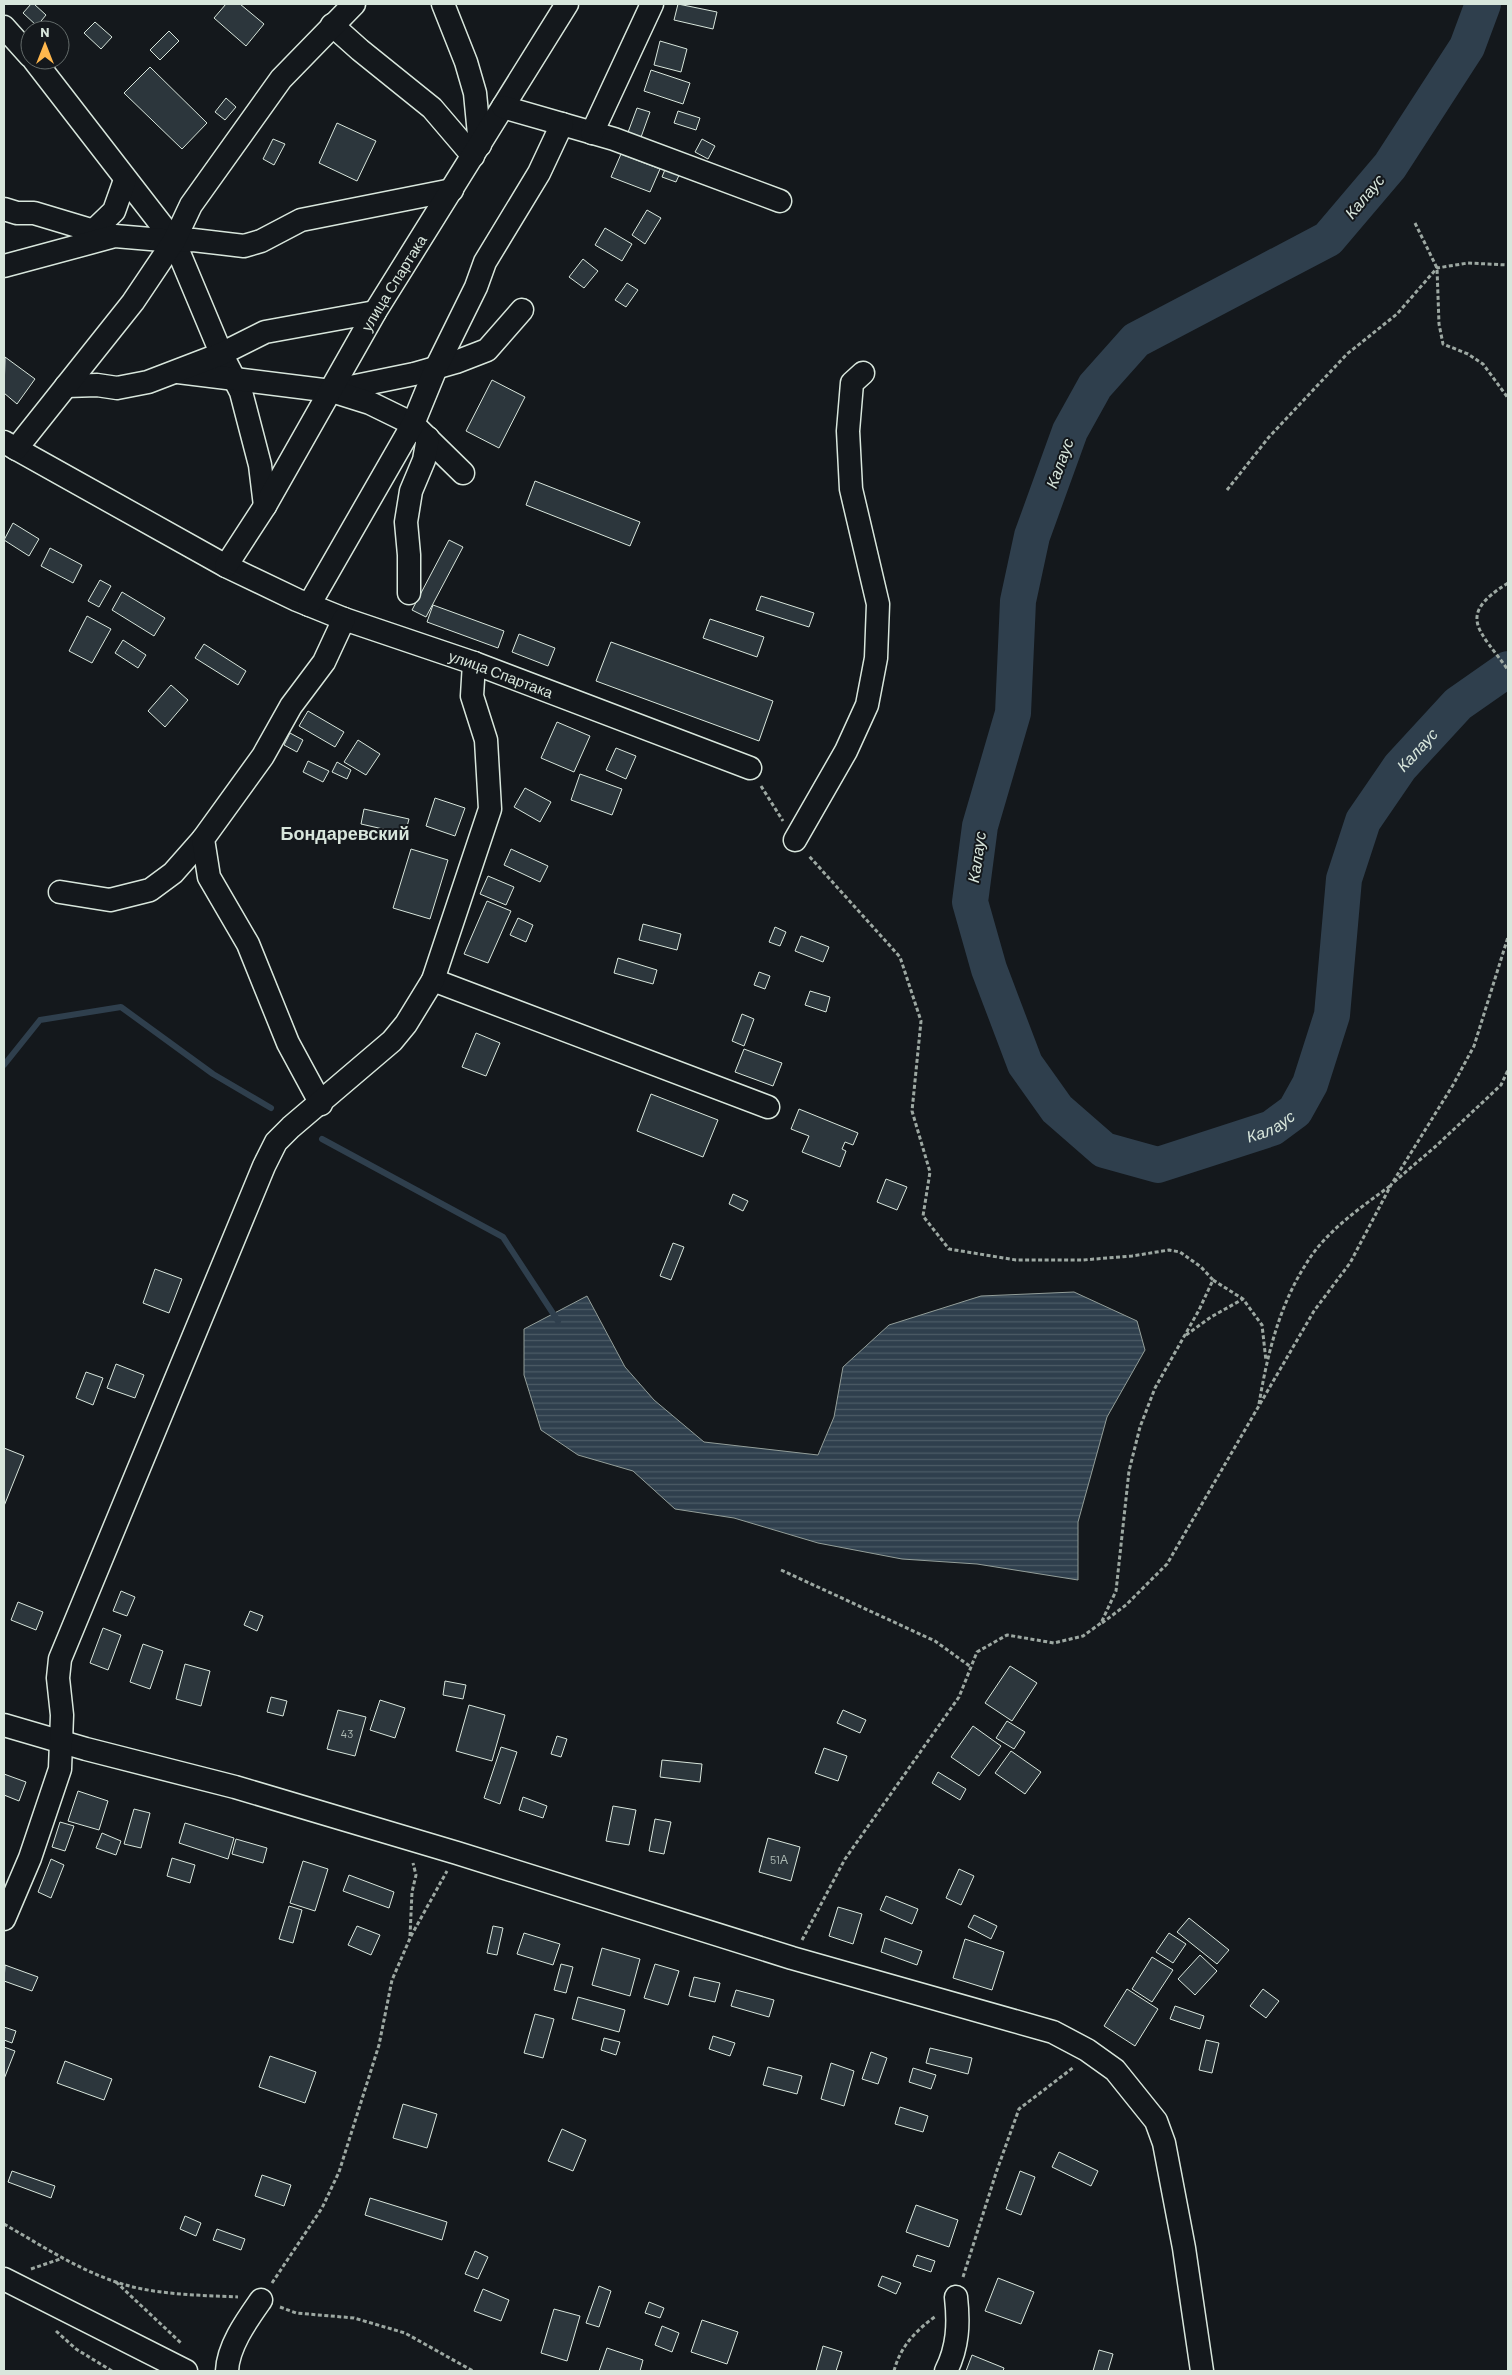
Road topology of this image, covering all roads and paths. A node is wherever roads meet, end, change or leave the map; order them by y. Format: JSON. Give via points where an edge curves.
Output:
{"nodes":[{"id":1,"x":354,"y":4,"type":"edge"},
{"id":2,"x":443,"y":4,"type":"edge"},
{"id":3,"x":652,"y":4,"type":"edge"},
{"id":4,"x":566,"y":6,"type":"edge"},
{"id":5,"x":332,"y":25,"type":"junction"},
{"id":6,"x":4,"y":27,"type":"edge"},
{"id":7,"x":20,"y":45,"type":"edge"},
{"id":8,"x":42,"y":70,"type":"edge"},
{"id":9,"x":503,"y":107,"type":"junction"},
{"id":10,"x":562,"y":124,"type":"junction"},
{"id":11,"x":592,"y":133,"type":"junction"},
{"id":12,"x":476,"y":151,"type":"junction"},
{"id":13,"x":125,"y":180,"type":"junction"},
{"id":14,"x":452,"y":190,"type":"junction"},
{"id":15,"x":780,"y":201,"type":"dead end"},
{"id":16,"x":4,"y":209,"type":"edge"},
{"id":17,"x":1415,"y":223,"type":"dead end"},
{"id":18,"x":94,"y":231,"type":"junction"},
{"id":19,"x":174,"y":241,"type":"junction"},
{"id":20,"x":75,"y":247,"type":"junction"},
{"id":21,"x":1508,"y":265,"type":"edge"},
{"id":22,"x":4,"y":266,"type":"edge"},
{"id":23,"x":1437,"y":268,"type":"junction"},
{"id":24,"x":522,"y":310,"type":"dead end"},
{"id":25,"x":376,"y":312,"type":"junction"},
{"id":26,"x":221,"y":354,"type":"junction"},
{"id":27,"x":436,"y":368,"type":"junction"},
{"id":28,"x":178,"y":372,"type":"junction"},
{"id":29,"x":863,"y":373,"type":"dead end"},
{"id":30,"x":234,"y":377,"type":"junction"},
{"id":31,"x":66,"y":386,"type":"junction"},
{"id":32,"x":331,"y":391,"type":"junction"},
{"id":33,"x":1508,"y":398,"type":"edge"},
{"id":34,"x":420,"y":431,"type":"junction"},
{"id":35,"x":10,"y":445,"type":"edge"},
{"id":36,"x":463,"y":473,"type":"dead end"},
{"id":37,"x":1227,"y":490,"type":"dead end"},
{"id":38,"x":265,"y":506,"type":"junction"},
{"id":39,"x":226,"y":566,"type":"junction"},
{"id":40,"x":1508,"y":583,"type":"edge"},
{"id":41,"x":408,"y":592,"type":"dead end"},
{"id":42,"x":309,"y":605,"type":"junction"},
{"id":43,"x":344,"y":619,"type":"junction"},
{"id":44,"x":474,"y":663,"type":"junction"},
{"id":45,"x":1508,"y":670,"type":"edge"},
{"id":46,"x":750,"y":768,"type":"joint"},
{"id":47,"x":204,"y":839,"type":"junction"},
{"id":48,"x":795,"y":840,"type":"junction"},
{"id":49,"x":60,"y":892,"type":"dead end"},
{"id":50,"x":1508,"y":937,"type":"edge"},
{"id":51,"x":433,"y":980,"type":"junction"},
{"id":52,"x":1508,"y":1070,"type":"edge"},
{"id":53,"x":321,"y":1104,"type":"junction"},
{"id":54,"x":768,"y":1107,"type":"dead end"},
{"id":55,"x":1391,"y":1185,"type":"junction"},
{"id":56,"x":1213,"y":1280,"type":"junction"},
{"id":57,"x":1243,"y":1299,"type":"junction"},
{"id":58,"x":1184,"y":1337,"type":"junction"},
{"id":59,"x":1266,"y":1364,"type":"junction"},
{"id":60,"x":1258,"y":1407,"type":"junction"},
{"id":61,"x":781,"y":1570,"type":"dead end"},
{"id":62,"x":1101,"y":1623,"type":"junction"},
{"id":63,"x":971,"y":1667,"type":"junction"},
{"id":64,"x":4,"y":1725,"type":"edge"},
{"id":65,"x":62,"y":1743,"type":"junction"},
{"id":66,"x":407,"y":1838,"type":"junction"},
{"id":67,"x":457,"y":1853,"type":"junction"},
{"id":68,"x":4,"y":1920,"type":"edge"},
{"id":69,"x":410,"y":1938,"type":"junction"},
{"id":70,"x":792,"y":1958,"type":"junction"},
{"id":71,"x":1087,"y":2050,"type":"junction"},
{"id":72,"x":63,"y":2258,"type":"dead end"},
{"id":73,"x":30,"y":2269,"type":"dead end"},
{"id":74,"x":4,"y":2279,"type":"edge"},
{"id":75,"x":116,"y":2282,"type":"dead end"},
{"id":76,"x":956,"y":2297,"type":"junction"},
{"id":77,"x":261,"y":2300,"type":"joint"},
{"id":78,"x":187,"y":2361,"type":"edge"},
{"id":79,"x":227,"y":2371,"type":"edge"},
{"id":80,"x":894,"y":2371,"type":"edge"},
{"id":81,"x":946,"y":2371,"type":"edge"},
{"id":82,"x":1202,"y":2371,"type":"edge"}],
"edges":[{"from":1,"to":5,"type":"street"},
{"from":2,"to":12,"type":"street","via":[[475,93]]},
{"from":3,"to":11,"type":"street"},
{"from":4,"to":9,"type":"street","name":"улица Спартака"},
{"from":5,"to":12,"type":"street","via":[[432,108]]},
{"from":5,"to":19,"type":"street","via":[[281,79],[191,205]]},
{"from":6,"to":7,"type":"street"},
{"from":8,"to":13,"type":"street"},
{"from":9,"to":10,"type":"street"},
{"from":9,"to":12,"type":"street","name":"улица Спартака"},
{"from":10,"to":11,"type":"street"},
{"from":10,"to":27,"type":"street","via":[[539,173],[486,262]]},
{"from":11,"to":15,"type":"street"},
{"from":12,"to":14,"type":"street","name":"улица Спартака"},
{"from":13,"to":18,"type":"street","via":[[114,212]]},
{"from":13,"to":19,"type":"street"},
{"from":14,"to":19,"type":"street","via":[[301,220],[261,241],[244,246]]},
{"from":14,"to":25,"type":"street","name":"улица Спартака"},
{"from":16,"to":18,"type":"street","via":[[34,213]]},
{"from":17,"to":23,"type":"path"},
{"from":18,"to":20,"type":"street"},
{"from":19,"to":20,"type":"street","via":[[115,236]]},
{"from":19,"to":26,"type":"street"},
{"from":19,"to":31,"type":"street","via":[[133,302]]},
{"from":20,"to":22,"type":"street"},
{"from":21,"to":23,"type":"path","via":[[1468,263]]},
{"from":23,"to":33,"type":"path","via":[[1443,344],[1483,364]]},
{"from":23,"to":37,"type":"path","via":[[1397,314],[1347,354],[1269,438]]},
{"from":24,"to":27,"type":"street","via":[[487,350]]},
{"from":25,"to":26,"type":"street","via":[[264,332]]},
{"from":25,"to":32,"type":"street","name":"улица Спартака"},
{"from":26,"to":28,"type":"street"},
{"from":26,"to":30,"type":"street"},
{"from":27,"to":32,"type":"street"},
{"from":27,"to":34,"type":"street"},
{"from":28,"to":30,"type":"street"},
{"from":28,"to":31,"type":"street","via":[[118,388]]},
{"from":29,"to":48,"type":"street","via":[[852,382],[851,489],[878,604],[876,658],[867,705],[846,751]]},
{"from":30,"to":32,"type":"street"},
{"from":30,"to":38,"type":"street","via":[[260,465]]},
{"from":31,"to":35,"type":"street"},
{"from":32,"to":34,"type":"street","via":[[370,403]]},
{"from":32,"to":38,"type":"street","name":"улица Спартака"},
{"from":34,"to":36,"type":"street"},
{"from":34,"to":41,"type":"street","via":[[424,460],[411,491],[406,522]]},
{"from":34,"to":42,"type":"street"},
{"from":35,"to":39,"type":"street","name":"улица Спартака"},
{"from":38,"to":39,"type":"street","name":"улица Спартака"},
{"from":39,"to":42,"type":"street","name":"улица Спартака"},
{"from":40,"to":45,"type":"path","via":[[1483,601],[1476,620],[1478,629]]},
{"from":42,"to":43,"type":"street","name":"улица Спартака"},
{"from":43,"to":44,"type":"street","name":"улица Спартака"},
{"from":43,"to":47,"type":"street","via":[[324,662],[291,706],[263,756]]},
{"from":44,"to":46,"type":"street","name":"улица Спартака"},
{"from":44,"to":51,"type":"street","via":[[472,696],[486,740],[490,809]]},
{"from":46,"to":48,"type":"path"},
{"from":47,"to":49,"type":"street","via":[[173,873],[150,890],[110,900]]},
{"from":47,"to":53,"type":"street","via":[[209,876],[248,944],[288,1043]]},
{"from":48,"to":56,"type":"path","via":[[900,957],[921,1022],[912,1111],[930,1172],[923,1216],[949,1250],[1016,1260],[1092,1259],[1169,1250],[1188,1257]]},
{"from":50,"to":55,"type":"path","via":[[1474,1046],[1454,1085]]},
{"from":51,"to":53,"type":"street","via":[[392,1042]]},
{"from":51,"to":54,"type":"street"},
{"from":52,"to":55,"type":"path","via":[[1500,1085]]},
{"from":53,"to":65,"type":"street","via":[[276,1142],[264,1166],[60,1659]]},
{"from":55,"to":59,"type":"path","via":[[1354,1213],[1306,1263],[1280,1318]]},
{"from":55,"to":60,"type":"path","via":[[1350,1263],[1314,1310]]},
{"from":56,"to":57,"type":"path"},
{"from":56,"to":58,"type":"path"},
{"from":57,"to":58,"type":"path"},
{"from":57,"to":59,"type":"path","via":[[1262,1326]]},
{"from":58,"to":62,"type":"path","via":[[1155,1388],[1140,1427],[1129,1471],[1116,1591]]},
{"from":59,"to":60,"type":"path"},
{"from":60,"to":62,"type":"path","via":[[1167,1564],[1126,1605]]},
{"from":61,"to":63,"type":"path","via":[[935,1641]]},
{"from":62,"to":63,"type":"path","via":[[1083,1636],[1054,1643],[1007,1635],[977,1652]]},
{"from":63,"to":70,"type":"path","via":[[959,1697],[846,1859]]},
{"from":64,"to":65,"type":"street"},
{"from":65,"to":66,"type":"street","via":[[235,1787]]},
{"from":65,"to":68,"type":"street","via":[[60,1769],[54,1788]]},
{"from":66,"to":67,"type":"street"},
{"from":66,"to":69,"type":"path","via":[[416,1875]]},
{"from":67,"to":69,"type":"path"},
{"from":67,"to":70,"type":"street"},
{"from":69,"to":77,"type":"path","via":[[392,1980],[379,2045],[339,2172],[322,2208]]},
{"from":70,"to":71,"type":"street","via":[[1053,2032]]},
{"from":71,"to":76,"type":"path","via":[[1072,2070],[1019,2109]]},
{"from":71,"to":82,"type":"street","via":[[1115,2070],[1156,2120],[1164,2143],[1184,2248]]},
{"from":72,"to":73,"type":"path"},
{"from":74,"to":78,"type":"street"},
{"from":75,"to":78,"type":"path"},
{"from":76,"to":80,"type":"path","via":[[918,2329],[898,2356]]},
{"from":76,"to":81,"type":"street","via":[[958,2332],[954,2356]]},
{"from":77,"to":79,"type":"street","via":[[238,2337]]}]}
